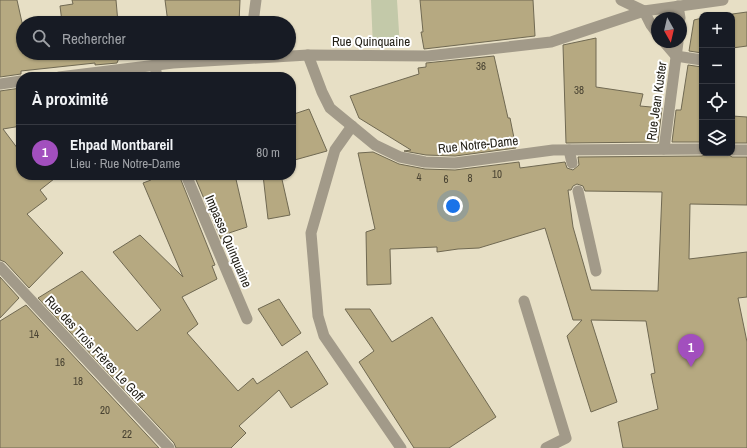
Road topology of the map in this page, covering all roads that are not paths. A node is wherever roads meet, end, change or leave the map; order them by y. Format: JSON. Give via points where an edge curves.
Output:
{"nodes":[{"id":1,"x":256,"y":0,"type":"edge"},
{"id":2,"x":622,"y":0,"type":"edge"},
{"id":3,"x":723,"y":0,"type":"edge"},
{"id":4,"x":678,"y":6,"type":"junction"},
{"id":5,"x":644,"y":11,"type":"junction"},
{"id":6,"x":679,"y":12,"type":"edge"},
{"id":7,"x":254,"y":16,"type":"edge"},
{"id":8,"x":651,"y":25,"type":"edge"},
{"id":9,"x":669,"y":48,"type":"edge"},
{"id":10,"x":677,"y":48,"type":"edge"},
{"id":11,"x":296,"y":55,"type":"edge"},
{"id":12,"x":308,"y":55,"type":"junction"},
{"id":13,"x":676,"y":56,"type":"junction"},
{"id":14,"x":205,"y":60,"type":"edge"},
{"id":15,"x":699,"y":60,"type":"edge"},
{"id":16,"x":156,"y":71,"type":"edge"},
{"id":17,"x":140,"y":72,"type":"edge"},
{"id":18,"x":16,"y":82,"type":"edge"},
{"id":19,"x":0,"y":84,"type":"edge"},
{"id":20,"x":352,"y":126,"type":"junction"},
{"id":21,"x":664,"y":149,"type":"junction"},
{"id":22,"x":699,"y":149,"type":"edge"},
{"id":23,"x":569,"y":150,"type":"junction"},
{"id":24,"x":735,"y":150,"type":"edge"},
{"id":25,"x":747,"y":150,"type":"edge"},
{"id":26,"x":572,"y":163,"type":"dead end"},
{"id":27,"x":188,"y":180,"type":"edge"},
{"id":28,"x":578,"y":190,"type":"dead end"},
{"id":29,"x":0,"y":267,"type":"edge"},
{"id":30,"x":596,"y":271,"type":"dead end"},
{"id":31,"x":524,"y":301,"type":"dead end"},
{"id":32,"x":247,"y":318,"type":"dead end"},
{"id":33,"x":169,"y":448,"type":"edge"},
{"id":34,"x":401,"y":448,"type":"edge"},
{"id":35,"x":546,"y":448,"type":"edge"}],
"edges":[{"from":1,"to":7,"type":"street"},
{"from":2,"to":5,"type":"street"},
{"from":3,"to":4,"type":"street","name":"Rue Quinquaine"},
{"from":4,"to":5,"type":"street","name":"Rue Quinquaine"},
{"from":4,"to":6,"type":"street"},
{"from":5,"to":8,"type":"street"},
{"from":5,"to":12,"type":"street","name":"Rue Quinquaine","via":[[551,42],[428,56]]},
{"from":9,"to":13,"type":"street","name":"Rue Jean Kuster"},
{"from":10,"to":13,"type":"street","name":"Rue Jean Kuster"},
{"from":11,"to":12,"type":"street","name":"Rue Quinquaine"},
{"from":12,"to":20,"type":"street","name":"Rue Notre-Dame","via":[[330,108]]},
{"from":13,"to":15,"type":"street"},
{"from":13,"to":21,"type":"street","name":"Rue Jean Kuster"},
{"from":14,"to":16,"type":"street","name":"Rue Quinquaine","via":[[173,63]]},
{"from":16,"to":17,"type":"street","name":"Rue Quinquaine"},
{"from":18,"to":19,"type":"street"},
{"from":20,"to":23,"type":"street","name":"Rue Notre-Dame","via":[[381,148],[400,157],[425,162],[455,163]]},
{"from":20,"to":34,"type":"street","via":[[334,150],[311,234],[318,316],[324,336]]},
{"from":21,"to":22,"type":"street","name":"Rue Notre-Dame"},
{"from":21,"to":23,"type":"street","name":"Rue Notre-Dame"},
{"from":23,"to":26,"type":"street"},
{"from":24,"to":25,"type":"street"},
{"from":27,"to":32,"type":"street","name":"Impasse Quinquaine"},
{"from":28,"to":30,"type":"street"},
{"from":29,"to":33,"type":"street","name":"Rue des Trois Frères Le Goff"},
{"from":31,"to":35,"type":"street","via":[[566,438]]}]}
